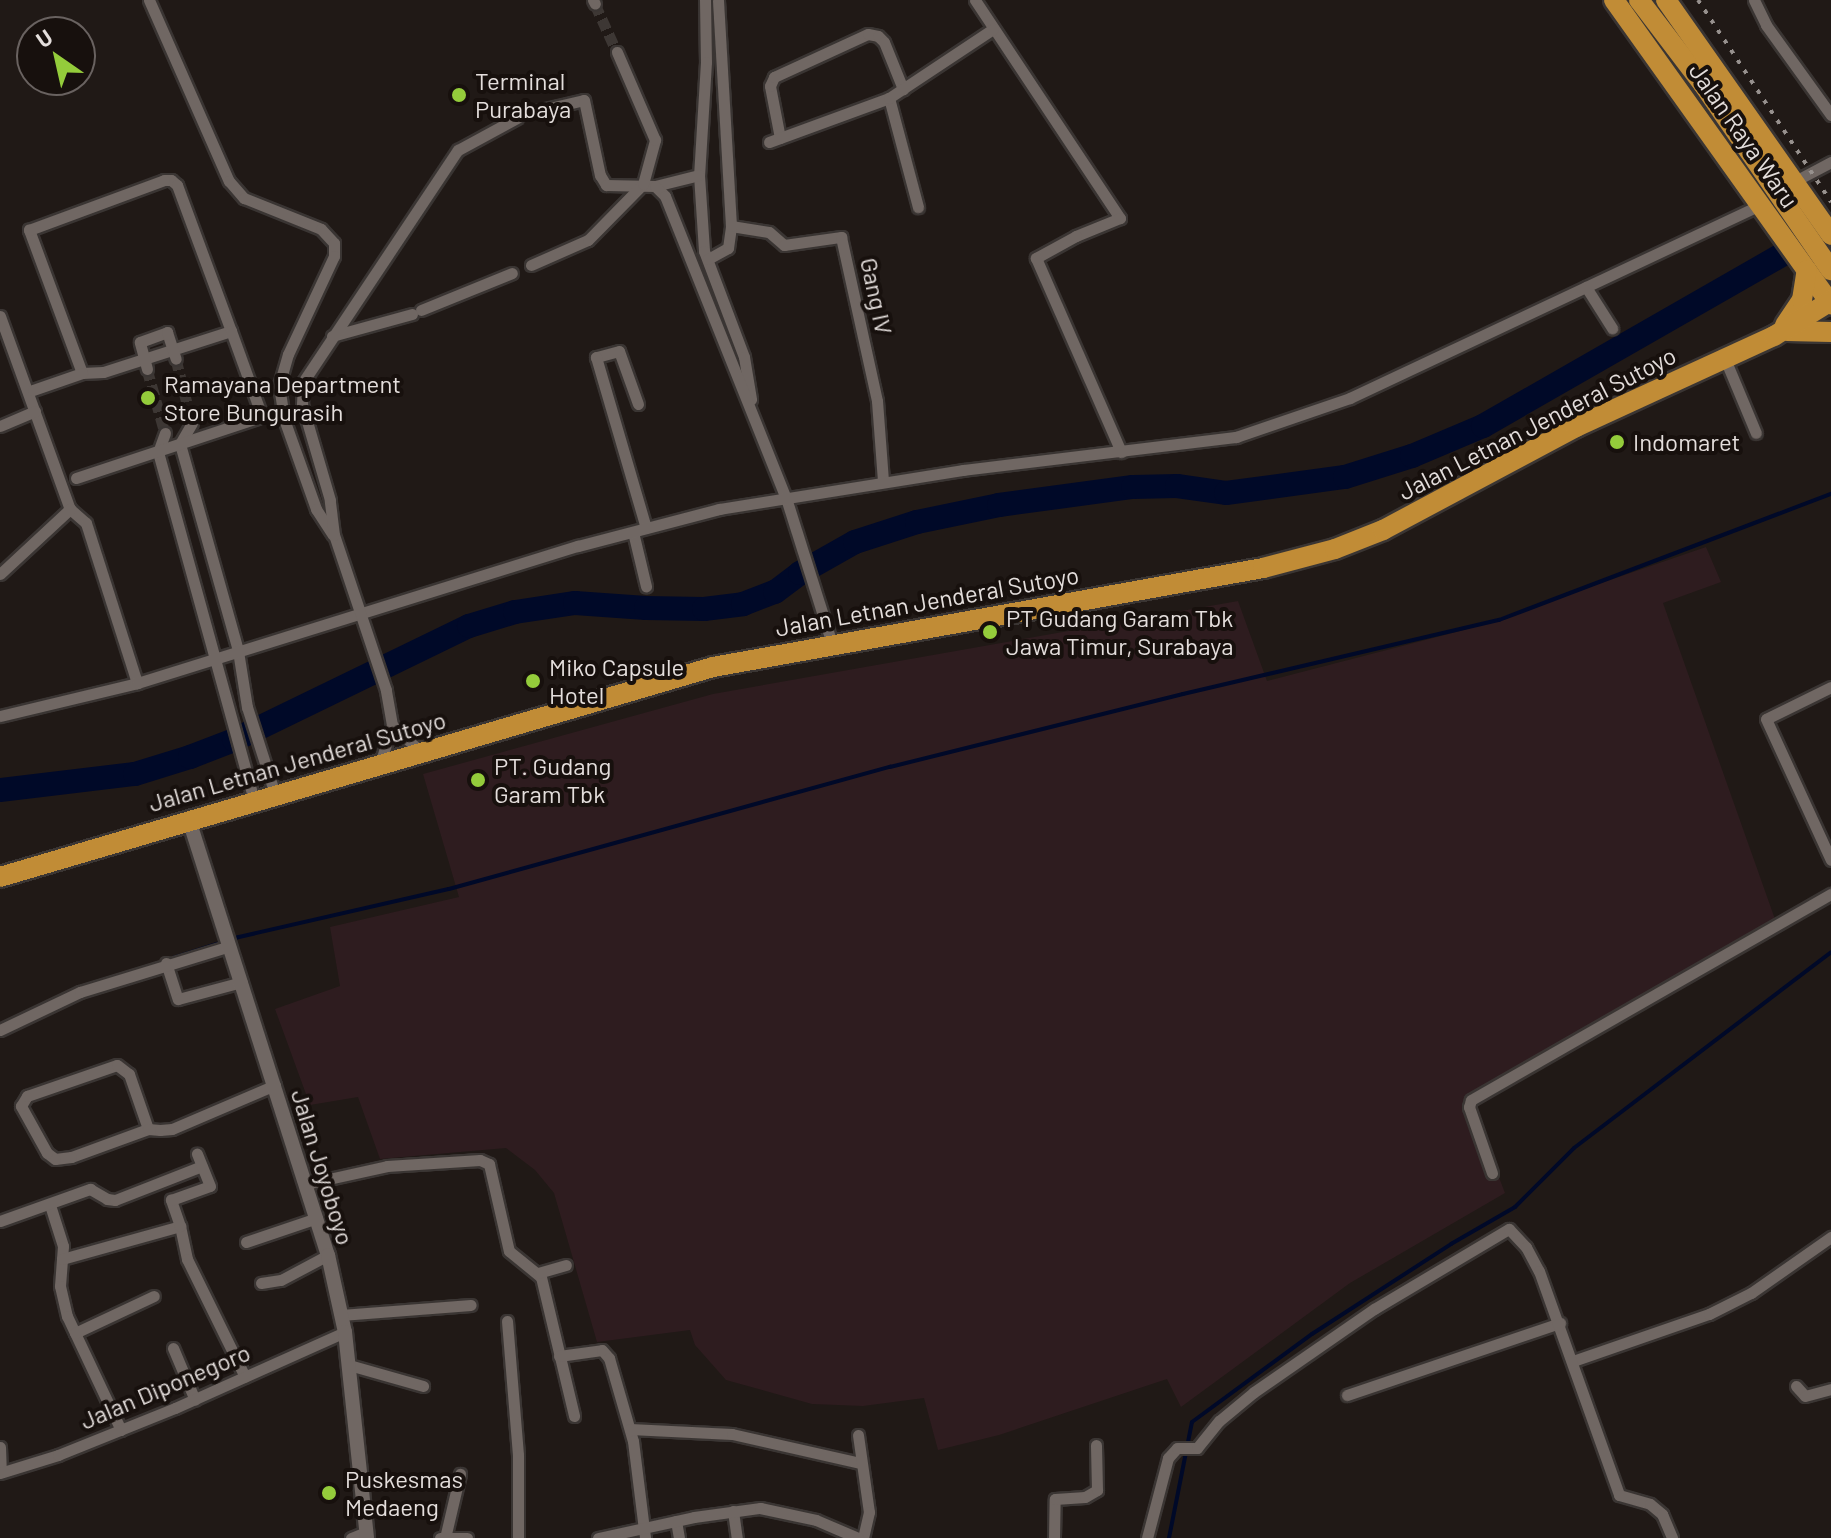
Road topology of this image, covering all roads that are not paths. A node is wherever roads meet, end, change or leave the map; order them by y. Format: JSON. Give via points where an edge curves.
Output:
{"nodes":[{"id":1,"x":149,"y":0,"type":"edge"},
{"id":2,"x":705,"y":0,"type":"edge"},
{"id":3,"x":718,"y":0,"type":"edge"},
{"id":4,"x":975,"y":0,"type":"edge"},
{"id":5,"x":1614,"y":0,"type":"edge"},
{"id":6,"x":1639,"y":0,"type":"edge"},
{"id":7,"x":1666,"y":0,"type":"edge"},
{"id":8,"x":1754,"y":0,"type":"edge"},
{"id":9,"x":993,"y":29,"type":"junction"},
{"id":10,"x":617,"y":52,"type":"tunnel mouth"},
{"id":11,"x":903,"y":89,"type":"junction"},
{"id":12,"x":889,"y":98,"type":"junction"},
{"id":13,"x":532,"y":112,"type":"dead end"},
{"id":14,"x":1831,"y":115,"type":"edge"},
{"id":15,"x":517,"y":118,"type":"dead end"},
{"id":16,"x":1831,"y":162,"type":"edge"},
{"id":17,"x":699,"y":175,"type":"junction"},
{"id":18,"x":1795,"y":181,"type":"junction"},
{"id":19,"x":649,"y":185,"type":"junction"},
{"id":20,"x":1761,"y":205,"type":"junction"},
{"id":21,"x":918,"y":207,"type":"dead end"},
{"id":22,"x":731,"y":226,"type":"junction"},
{"id":23,"x":1826,"y":228,"type":"edge"},
{"id":24,"x":708,"y":259,"type":"junction"},
{"id":25,"x":531,"y":265,"type":"dead end"},
{"id":26,"x":512,"y":273,"type":"dead end"},
{"id":27,"x":1818,"y":274,"type":"edge"},
{"id":28,"x":1586,"y":287,"type":"junction"},
{"id":29,"x":1831,"y":302,"type":"edge"},
{"id":30,"x":0,"y":316,"type":"edge"},
{"id":31,"x":1612,"y":328,"type":"dead end"},
{"id":32,"x":231,"y":331,"type":"junction"},
{"id":33,"x":1831,"y":332,"type":"edge"},
{"id":34,"x":332,"y":336,"type":"junction"},
{"id":35,"x":1774,"y":336,"type":"junction"},
{"id":36,"x":175,"y":354,"type":"junction"},
{"id":37,"x":1725,"y":359,"type":"junction"},
{"id":38,"x":145,"y":364,"type":"junction"},
{"id":39,"x":82,"y":373,"type":"junction"},
{"id":40,"x":33,"y":390,"type":"dead end"},
{"id":41,"x":638,"y":404,"type":"dead end"},
{"id":42,"x":35,"y":411,"type":"junction"},
{"id":43,"x":754,"y":421,"type":"junction"},
{"id":44,"x":192,"y":423,"type":"tunnel mouth"},
{"id":45,"x":0,"y":426,"type":"edge"},
{"id":46,"x":165,"y":433,"type":"tunnel mouth"},
{"id":47,"x":1756,"y":433,"type":"dead end"},
{"id":48,"x":180,"y":444,"type":"junction"},
{"id":49,"x":158,"y":452,"type":"junction"},
{"id":50,"x":1121,"y":452,"type":"junction"},
{"id":51,"x":76,"y":478,"type":"dead end"},
{"id":52,"x":883,"y":481,"type":"junction"},
{"id":53,"x":786,"y":498,"type":"junction"},
{"id":54,"x":70,"y":509,"type":"junction"},
{"id":55,"x":646,"y":528,"type":"junction"},
{"id":56,"x":633,"y":532,"type":"junction"},
{"id":57,"x":334,"y":535,"type":"junction"},
{"id":58,"x":0,"y":574,"type":"edge"},
{"id":59,"x":217,"y":582,"type":"junction"},
{"id":60,"x":646,"y":586,"type":"dead end"},
{"id":61,"x":195,"y":589,"type":"junction"},
{"id":62,"x":363,"y":615,"type":"junction"},
{"id":63,"x":832,"y":644,"type":"junction"},
{"id":64,"x":238,"y":651,"type":"junction"},
{"id":65,"x":213,"y":658,"type":"junction"},
{"id":66,"x":137,"y":683,"type":"junction"},
{"id":67,"x":1831,"y":687,"type":"edge"},
{"id":68,"x":249,"y":713,"type":"junction"},
{"id":69,"x":0,"y":716,"type":"edge"},
{"id":70,"x":231,"y":719,"type":"junction"},
{"id":71,"x":392,"y":725,"type":"junction"},
{"id":72,"x":421,"y":752,"type":"junction"},
{"id":73,"x":380,"y":764,"type":"junction"},
{"id":74,"x":275,"y":794,"type":"junction"},
{"id":75,"x":254,"y":800,"type":"junction"},
{"id":76,"x":189,"y":820,"type":"junction"},
{"id":77,"x":1831,"y":860,"type":"edge"},
{"id":78,"x":0,"y":877,"type":"edge"},
{"id":79,"x":1831,"y":894,"type":"edge"},
{"id":80,"x":229,"y":944,"type":"junction"},
{"id":81,"x":166,"y":963,"type":"junction"},
{"id":82,"x":242,"y":982,"type":"junction"},
{"id":83,"x":0,"y":1030,"type":"edge"},
{"id":84,"x":275,"y":1085,"type":"junction"},
{"id":85,"x":148,"y":1129,"type":"junction"},
{"id":86,"x":197,"y":1154,"type":"dead end"},
{"id":87,"x":202,"y":1166,"type":"junction"},
{"id":88,"x":1492,"y":1173,"type":"dead end"},
{"id":89,"x":306,"y":1184,"type":"junction"},
{"id":90,"x":50,"y":1205,"type":"junction"},
{"id":91,"x":317,"y":1218,"type":"junction"},
{"id":92,"x":0,"y":1221,"type":"edge"},
{"id":93,"x":180,"y":1226,"type":"junction"},
{"id":94,"x":1830,"y":1241,"type":"edge"},
{"id":95,"x":246,"y":1242,"type":"dead end"},
{"id":96,"x":328,"y":1255,"type":"junction"},
{"id":97,"x":62,"y":1259,"type":"junction"},
{"id":98,"x":566,"y":1265,"type":"dead end"},
{"id":99,"x":538,"y":1273,"type":"junction"},
{"id":100,"x":261,"y":1283,"type":"dead end"},
{"id":101,"x":154,"y":1296,"type":"dead end"},
{"id":102,"x":471,"y":1305,"type":"dead end"},
{"id":103,"x":341,"y":1315,"type":"junction"},
{"id":104,"x":507,"y":1321,"type":"dead end"},
{"id":105,"x":1560,"y":1323,"type":"junction"},
{"id":106,"x":345,"y":1332,"type":"junction"},
{"id":107,"x":75,"y":1333,"type":"junction"},
{"id":108,"x":173,"y":1348,"type":"dead end"},
{"id":109,"x":559,"y":1356,"type":"junction"},
{"id":110,"x":1573,"y":1361,"type":"junction"},
{"id":111,"x":349,"y":1365,"type":"junction"},
{"id":112,"x":245,"y":1377,"type":"junction"},
{"id":113,"x":423,"y":1386,"type":"dead end"},
{"id":114,"x":1796,"y":1386,"type":"dead end"},
{"id":115,"x":1831,"y":1389,"type":"edge"},
{"id":116,"x":1347,"y":1395,"type":"dead end"},
{"id":117,"x":195,"y":1400,"type":"junction"},
{"id":118,"x":574,"y":1416,"type":"dead end"},
{"id":119,"x":630,"y":1429,"type":"junction"},
{"id":120,"x":121,"y":1430,"type":"junction"},
{"id":121,"x":858,"y":1435,"type":"dead end"},
{"id":122,"x":1096,"y":1445,"type":"dead end"},
{"id":123,"x":0,"y":1447,"type":"edge"},
{"id":124,"x":861,"y":1463,"type":"junction"},
{"id":125,"x":0,"y":1472,"type":"edge"},
{"id":126,"x":460,"y":1474,"type":"dead end"},
{"id":127,"x":733,"y":1511,"type":"junction"},
{"id":128,"x":676,"y":1521,"type":"junction"},
{"id":129,"x":644,"y":1534,"type":"edge"},
{"id":130,"x":367,"y":1535,"type":"edge"},
{"id":131,"x":351,"y":1538,"type":"edge"},
{"id":132,"x":438,"y":1538,"type":"edge"},
{"id":133,"x":445,"y":1538,"type":"edge"},
{"id":134,"x":467,"y":1538,"type":"edge"},
{"id":135,"x":518,"y":1538,"type":"edge"},
{"id":136,"x":598,"y":1538,"type":"edge"},
{"id":137,"x":679,"y":1538,"type":"edge"},
{"id":138,"x":737,"y":1538,"type":"edge"},
{"id":139,"x":860,"y":1538,"type":"edge"},
{"id":140,"x":1054,"y":1538,"type":"edge"},
{"id":141,"x":1147,"y":1538,"type":"edge"},
{"id":142,"x":1672,"y":1538,"type":"edge"}],
"edges":[{"from":1,"to":57,"type":"street","via":[[229,181],[244,198],[321,229],[334,243],[329,268],[288,354],[279,386],[284,419],[316,509]]},
{"from":2,"to":17,"type":"street"},
{"from":3,"to":22,"type":"street"},
{"from":4,"to":9,"type":"street"},
{"from":5,"to":20,"type":"highway","name":"Jalan Raya Waru"},
{"from":6,"to":27,"type":"highway","via":[[1703,84]]},
{"from":7,"to":18,"type":"highway","name":"Jalan Raya Waru"},
{"from":8,"to":14,"type":"street"},
{"from":9,"to":11,"type":"street"},
{"from":9,"to":50,"type":"street","via":[[1120,218],[1036,258]]},
{"from":10,"to":19,"type":"street","via":[[655,140]]},
{"from":11,"to":12,"type":"street"},
{"from":11,"to":12,"type":"street","via":[[884,42],[868,34],[774,77],[774,140]]},
{"from":12,"to":21,"type":"street"},
{"from":13,"to":19,"type":"street","via":[[584,100],[606,185]]},
{"from":15,"to":34,"type":"street","via":[[463,146]]},
{"from":16,"to":18,"type":"street"},
{"from":17,"to":19,"type":"street"},
{"from":17,"to":24,"type":"street"},
{"from":18,"to":23,"type":"highway","name":"Jalan Raya Waru"},
{"from":19,"to":25,"type":"street","via":[[588,240]]},
{"from":19,"to":43,"type":"street","via":[[665,196]]},
{"from":20,"to":27,"type":"highway","name":"Jalan Raya Waru"},
{"from":20,"to":28,"type":"street"},
{"from":22,"to":24,"type":"street","via":[[728,248]]},
{"from":22,"to":52,"type":"street","name":"Gang IV","via":[[769,232],[784,245],[841,237],[877,401]]},
{"from":24,"to":43,"type":"street","via":[[744,357]]},
{"from":26,"to":34,"type":"street","via":[[417,312]]},
{"from":27,"to":29,"type":"highway","name":"Jalan Raya Waru"},
{"from":27,"to":35,"type":"highway","via":[[1795,314]]},
{"from":28,"to":31,"type":"street"},
{"from":28,"to":50,"type":"street","via":[[1350,398],[1281,424],[1236,437]]},
{"from":29,"to":35,"type":"highway","name":"Jalan Letnan Jenderal Sutoyo"},
{"from":30,"to":42,"type":"street"},
{"from":32,"to":36,"type":"street"},
{"from":32,"to":39,"type":"street","via":[[177,185],[167,179],[29,230]]},
{"from":32,"to":48,"type":"street","via":[[260,415]]},
{"from":33,"to":35,"type":"highway","via":[[1803,329]]},
{"from":34,"to":57,"type":"street","via":[[303,382],[302,404],[330,500]]},
{"from":35,"to":37,"type":"highway","name":"Jalan Letnan Jenderal Sutoyo"},
{"from":36,"to":38,"type":"street"},
{"from":36,"to":38,"type":"street","via":[[167,332],[140,342]]},
{"from":37,"to":47,"type":"street"},
{"from":37,"to":63,"type":"highway","name":"Jalan Letnan Jenderal Sutoyo","via":[[1576,427],[1383,530],[1335,549],[1263,568]]},
{"from":38,"to":39,"type":"street"},
{"from":39,"to":40,"type":"street"},
{"from":41,"to":55,"type":"street","via":[[619,351],[596,357]]},
{"from":42,"to":45,"type":"street"},
{"from":42,"to":54,"type":"street"},
{"from":43,"to":53,"type":"street"},
{"from":44,"to":48,"type":"street"},
{"from":46,"to":49,"type":"street"},
{"from":48,"to":49,"type":"street"},
{"from":48,"to":59,"type":"street"},
{"from":49,"to":51,"type":"street"},
{"from":49,"to":61,"type":"street"},
{"from":50,"to":52,"type":"street"},
{"from":52,"to":53,"type":"street"},
{"from":53,"to":55,"type":"street"},
{"from":53,"to":63,"type":"street"},
{"from":54,"to":58,"type":"street"},
{"from":54,"to":66,"type":"street","via":[[86,523]]},
{"from":55,"to":56,"type":"street"},
{"from":56,"to":60,"type":"street"},
{"from":56,"to":62,"type":"street"},
{"from":57,"to":62,"type":"street"},
{"from":59,"to":61,"type":"street"},
{"from":59,"to":64,"type":"street"},
{"from":61,"to":65,"type":"street"},
{"from":62,"to":64,"type":"street"},
{"from":62,"to":71,"type":"street"},
{"from":63,"to":72,"type":"highway","name":"Jalan Letnan Jenderal Sutoyo","via":[[713,667]]},
{"from":64,"to":65,"type":"street"},
{"from":64,"to":68,"type":"street"},
{"from":65,"to":66,"type":"street"},
{"from":65,"to":70,"type":"street"},
{"from":66,"to":69,"type":"street"},
{"from":67,"to":77,"type":"street","via":[[1766,719]]},
{"from":68,"to":70,"type":"street"},
{"from":68,"to":74,"type":"street"},
{"from":70,"to":75,"type":"street"},
{"from":71,"to":72,"type":"street"},
{"from":71,"to":73,"type":"street"},
{"from":72,"to":73,"type":"highway","name":"Jalan Letnan Jenderal Sutoyo"},
{"from":73,"to":74,"type":"highway","name":"Jalan Letnan Jenderal Sutoyo"},
{"from":74,"to":75,"type":"highway","name":"Jalan Letnan Jenderal Sutoyo"},
{"from":75,"to":76,"type":"highway","name":"Jalan Letnan Jenderal Sutoyo"},
{"from":76,"to":78,"type":"highway","name":"Jalan Letnan Jenderal Sutoyo"},
{"from":76,"to":80,"type":"street","name":"Jalan Joyoboyo"},
{"from":79,"to":88,"type":"street","via":[[1471,1100]]},
{"from":80,"to":81,"type":"street"},
{"from":80,"to":82,"type":"street","name":"Jalan Joyoboyo"},
{"from":81,"to":82,"type":"street","via":[[178,999]]},
{"from":81,"to":83,"type":"street","via":[[80,992]]},
{"from":82,"to":84,"type":"street","name":"Jalan Joyoboyo"},
{"from":84,"to":85,"type":"street","via":[[172,1129]]},
{"from":84,"to":89,"type":"street","name":"Jalan Joyoboyo"},
{"from":85,"to":85,"type":"street","via":[[129,1074],[117,1065],[27,1096],[21,1106],[55,1159]]},
{"from":86,"to":87,"type":"street"},
{"from":87,"to":90,"type":"street","via":[[115,1200],[90,1189]]},
{"from":87,"to":93,"type":"street","via":[[209,1187],[171,1200]]},
{"from":89,"to":91,"type":"street","name":"Jalan Joyoboyo"},
{"from":89,"to":99,"type":"street","via":[[387,1166],[485,1161],[492,1169],[509,1251]]},
{"from":90,"to":92,"type":"street"},
{"from":90,"to":97,"type":"street"},
{"from":91,"to":95,"type":"street"},
{"from":91,"to":96,"type":"street","name":"Jalan Joyoboyo"},
{"from":93,"to":97,"type":"street"},
{"from":93,"to":112,"type":"street","via":[[187,1259]]},
{"from":94,"to":110,"type":"street","via":[[1709,1314]]},
{"from":96,"to":100,"type":"street","via":[[281,1280]]},
{"from":96,"to":103,"type":"street","name":"Jalan Joyoboyo"},
{"from":97,"to":107,"type":"street","via":[[60,1286]]},
{"from":98,"to":99,"type":"street"},
{"from":99,"to":109,"type":"street"},
{"from":101,"to":107,"type":"street"},
{"from":102,"to":103,"type":"street"},
{"from":103,"to":106,"type":"street","name":"Jalan Joyoboyo"},
{"from":104,"to":135,"type":"street","via":[[518,1455]]},
{"from":105,"to":110,"type":"street"},
{"from":105,"to":116,"type":"street"},
{"from":105,"to":141,"type":"street","via":[[1526,1247],[1506,1229],[1374,1309],[1254,1392],[1199,1447],[1177,1448],[1168,1458]]},
{"from":106,"to":111,"type":"street","name":"Jalan Joyoboyo"},
{"from":106,"to":112,"type":"street","name":"Jalan Diponegoro"},
{"from":107,"to":120,"type":"street"},
{"from":108,"to":117,"type":"street"},
{"from":109,"to":118,"type":"street"},
{"from":109,"to":119,"type":"street","via":[[605,1352]]},
{"from":110,"to":142,"type":"street","via":[[1619,1495],[1650,1504],[1662,1514]]},
{"from":111,"to":113,"type":"street"},
{"from":111,"to":130,"type":"street","name":"Jalan Joyoboyo"},
{"from":112,"to":117,"type":"street","name":"Jalan Diponegoro"},
{"from":114,"to":115,"type":"street","via":[[1805,1396]]},
{"from":117,"to":120,"type":"street","name":"Jalan Diponegoro"},
{"from":119,"to":124,"type":"street","via":[[732,1434]]},
{"from":119,"to":129,"type":"street"},
{"from":120,"to":125,"type":"street","name":"Jalan Diponegoro"},
{"from":121,"to":124,"type":"street"},
{"from":122,"to":140,"type":"street","via":[[1097,1490],[1085,1497],[1055,1499]]},
{"from":123,"to":125,"type":"street"},
{"from":124,"to":139,"type":"street","via":[[869,1512]]},
{"from":126,"to":133,"type":"street"},
{"from":127,"to":128,"type":"street"},
{"from":127,"to":138,"type":"street"},
{"from":127,"to":139,"type":"street","via":[[781,1511]]},
{"from":128,"to":129,"type":"street"},
{"from":128,"to":137,"type":"street"},
{"from":129,"to":136,"type":"street"},
{"from":130,"to":131,"type":"street"},
{"from":132,"to":133,"type":"street"},
{"from":133,"to":134,"type":"street"}]}
